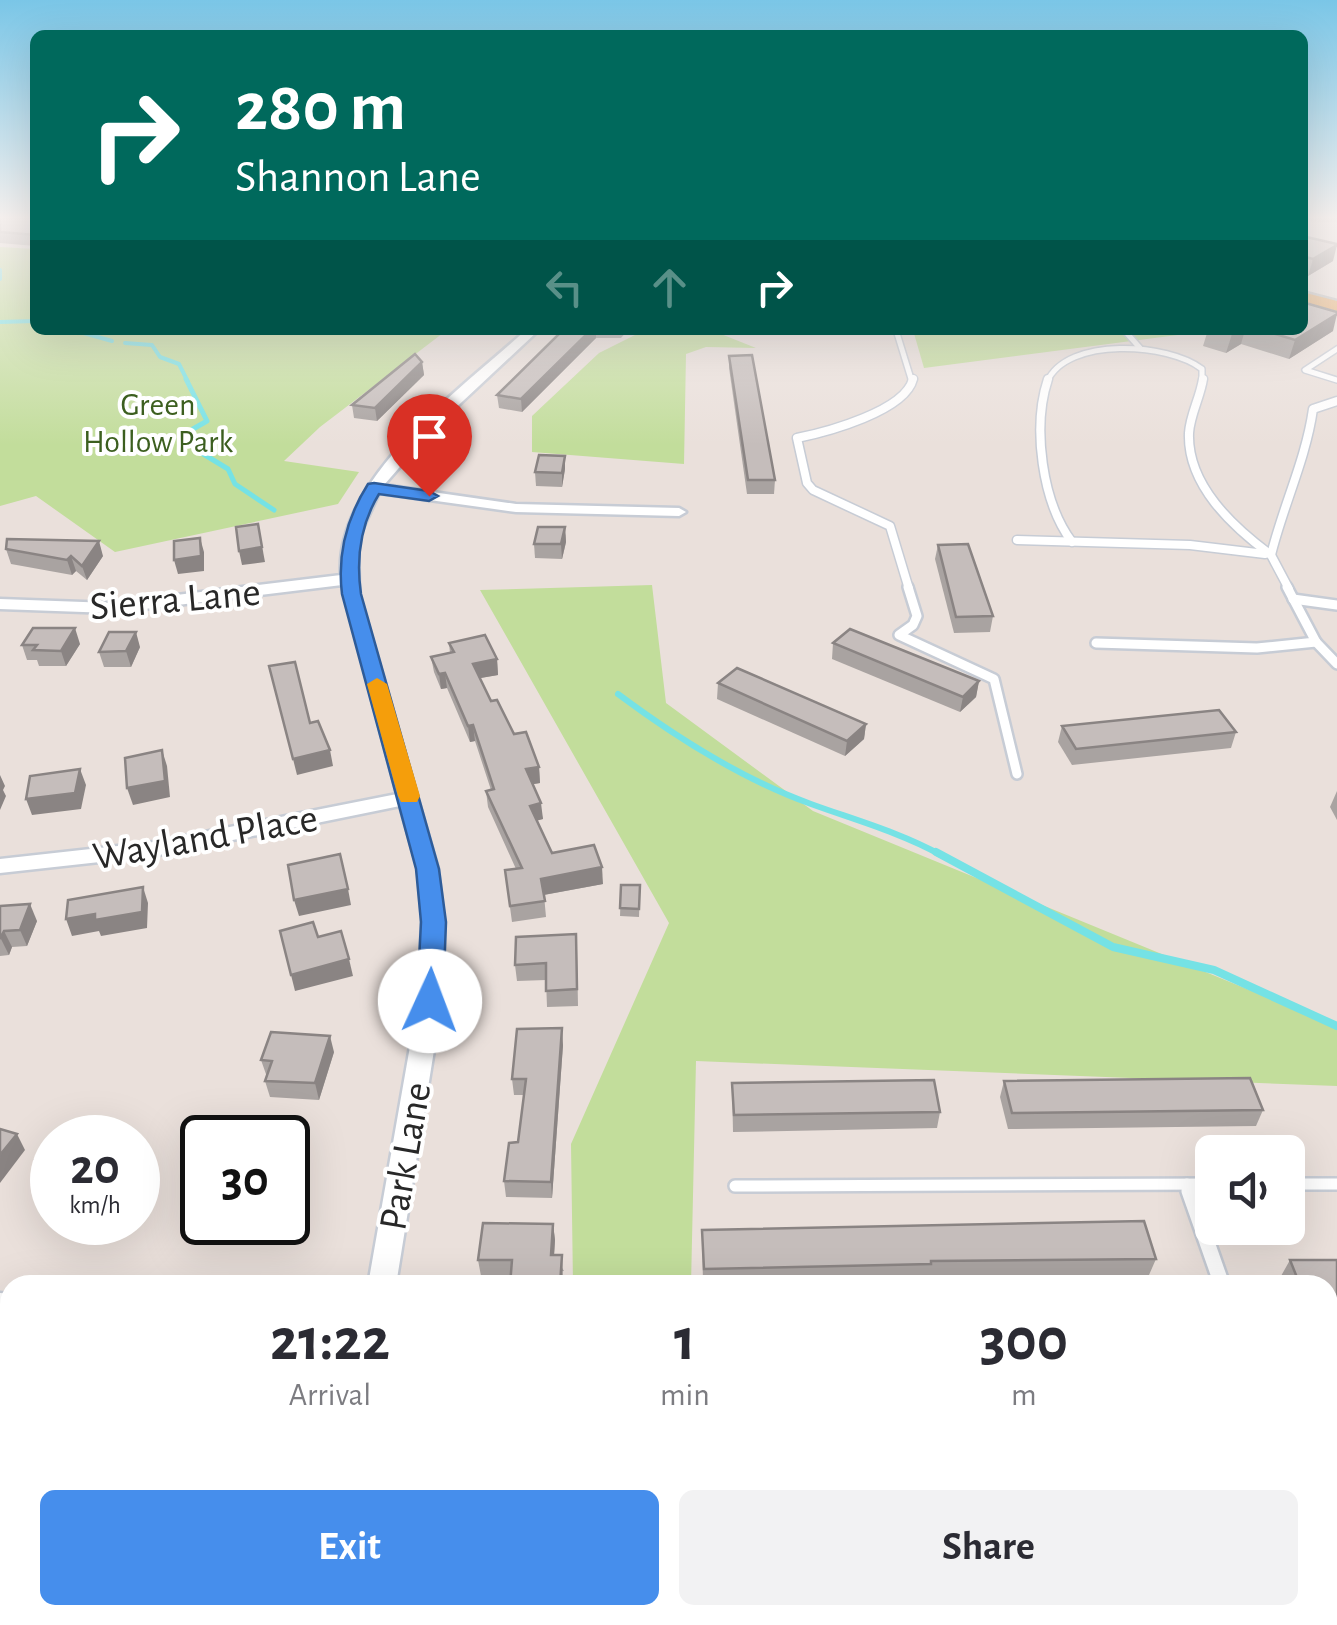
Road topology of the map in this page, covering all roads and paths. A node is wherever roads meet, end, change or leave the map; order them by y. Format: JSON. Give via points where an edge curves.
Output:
{"nodes":[{"id":1,"x":1308,"y":299,"type":"edge"},
{"id":2,"x":1337,"y":306,"type":"edge"},
{"id":3,"x":528,"y":335,"type":"edge"},
{"id":4,"x":898,"y":335,"type":"edge"},
{"id":5,"x":1128,"y":335,"type":"edge"},
{"id":6,"x":1140,"y":348,"type":"junction"},
{"id":7,"x":1337,"y":349,"type":"edge"},
{"id":8,"x":1337,"y":380,"type":"edge"},
{"id":9,"x":1337,"y":402,"type":"edge"},
{"id":10,"x":374,"y":488,"type":"junction"},
{"id":11,"x":679,"y":512,"type":"dead end"},
{"id":12,"x":1017,"y":540,"type":"dead end"},
{"id":13,"x":1072,"y":542,"type":"junction"},
{"id":14,"x":1271,"y":555,"type":"junction"},
{"id":15,"x":350,"y":579,"type":"junction"},
{"id":16,"x":1293,"y":598,"type":"junction"},
{"id":17,"x":0,"y":604,"type":"edge"},
{"id":18,"x":1337,"y":605,"type":"edge"},
{"id":19,"x":1316,"y":642,"type":"junction"},
{"id":20,"x":1096,"y":643,"type":"dead end"},
{"id":21,"x":1337,"y":664,"type":"edge"},
{"id":22,"x":1018,"y":774,"type":"dead end"},
{"id":23,"x":409,"y":798,"type":"junction"},
{"id":24,"x":0,"y":866,"type":"edge"},
{"id":25,"x":1187,"y":1184,"type":"junction"},
{"id":26,"x":1195,"y":1184,"type":"edge"},
{"id":27,"x":1305,"y":1184,"type":"edge"},
{"id":28,"x":1337,"y":1184,"type":"edge"},
{"id":29,"x":734,"y":1186,"type":"dead end"},
{"id":30,"x":384,"y":1275,"type":"edge"},
{"id":31,"x":1219,"y":1275,"type":"edge"}],
"edges":[{"from":1,"to":2,"type":"main road"},
{"from":3,"to":10,"type":"street","name":"Park Lane"},
{"from":4,"to":22,"type":"lane","via":[[912,386],[830,432],[797,438],[806,483],[890,526],[917,616],[899,635],[994,679]]},
{"from":5,"to":6,"type":"lane"},
{"from":6,"to":13,"type":"lane","via":[[1070,360],[1052,369],[1046,382],[1043,430],[1054,513]]},
{"from":6,"to":14,"type":"lane","via":[[1174,352],[1199,364],[1203,384],[1189,440],[1200,478],[1236,530]]},
{"from":7,"to":8,"type":"lane","via":[[1305,370]]},
{"from":9,"to":14,"type":"lane","via":[[1313,409]]},
{"from":10,"to":11,"type":"street","via":[[516,508]]},
{"from":10,"to":15,"type":"street","name":"Park Lane","via":[[350,540]]},
{"from":12,"to":13,"type":"lane"},
{"from":13,"to":14,"type":"lane"},
{"from":14,"to":16,"type":"lane"},
{"from":15,"to":17,"type":"street","name":"Sierra Lane","via":[[111,608]]},
{"from":15,"to":23,"type":"street","name":"Park Lane"},
{"from":16,"to":18,"type":"lane"},
{"from":16,"to":19,"type":"lane"},
{"from":19,"to":20,"type":"lane","via":[[1257,648]]},
{"from":19,"to":21,"type":"lane"},
{"from":23,"to":24,"type":"street","name":"Wayland Place","via":[[81,860]]},
{"from":23,"to":30,"type":"street","name":"Park Lane","via":[[434,922],[430,1001]]},
{"from":25,"to":26,"type":"lane"},
{"from":25,"to":29,"type":"lane"},
{"from":25,"to":31,"type":"lane"},
{"from":27,"to":28,"type":"lane"}]}
